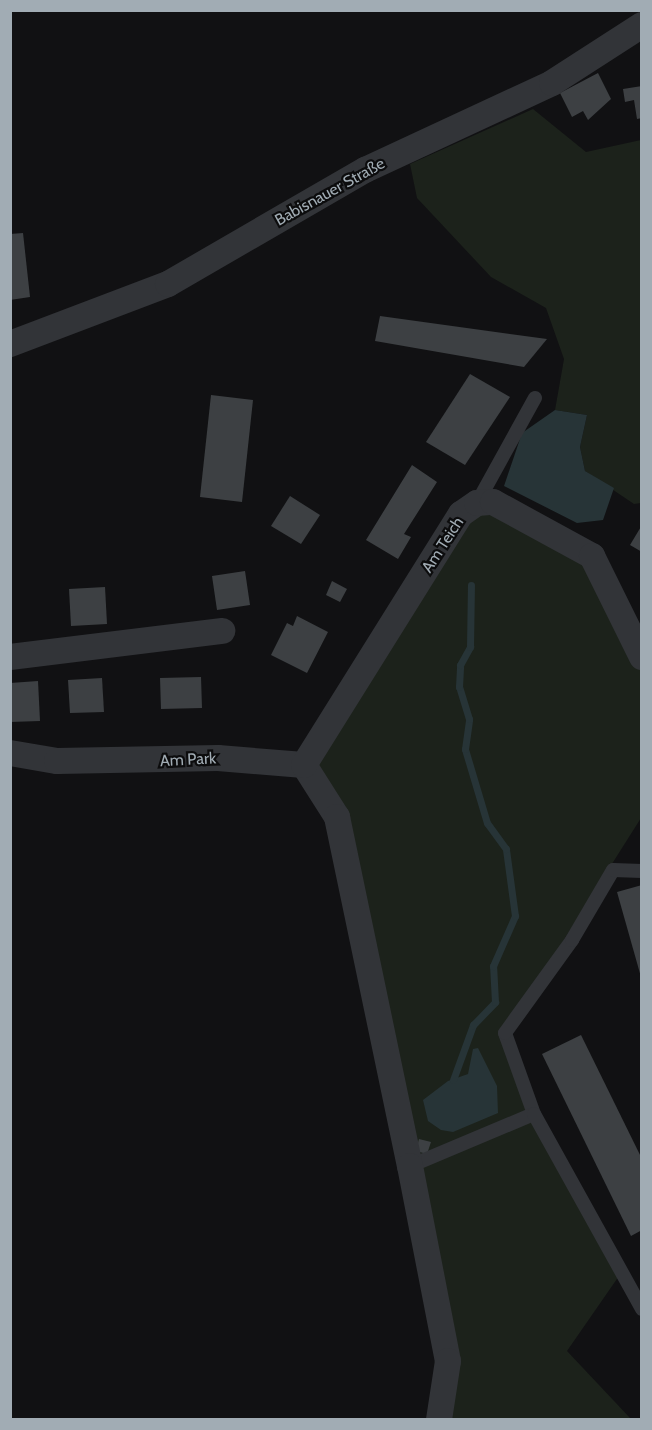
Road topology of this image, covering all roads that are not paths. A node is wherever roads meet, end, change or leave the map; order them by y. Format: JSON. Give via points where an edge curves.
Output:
{"nodes":[{"id":1,"x":642,"y":25,"type":"edge"},
{"id":2,"x":10,"y":344,"type":"edge"},
{"id":3,"x":535,"y":398,"type":"dead end"},
{"id":4,"x":477,"y":503,"type":"junction"},
{"id":5,"x":222,"y":631,"type":"dead end"},
{"id":6,"x":10,"y":657,"type":"edge"},
{"id":7,"x":642,"y":657,"type":"edge"},
{"id":8,"x":10,"y":753,"type":"edge"},
{"id":9,"x":304,"y":765,"type":"junction"},
{"id":10,"x":642,"y":871,"type":"edge"},
{"id":11,"x":534,"y":1114,"type":"junction"},
{"id":12,"x":410,"y":1166,"type":"junction"},
{"id":13,"x":642,"y":1309,"type":"edge"},
{"id":14,"x":439,"y":1419,"type":"edge"}],
"edges":[{"from":1,"to":2,"type":"street","name":"Babisnauer Straße","via":[[552,83],[365,170],[168,284]]},
{"from":3,"to":4,"type":"lane"},
{"from":4,"to":7,"type":"street","name":"Am Teich","via":[[493,502],[592,556]]},
{"from":4,"to":9,"type":"street","name":"Am Teich","via":[[460,514]]},
{"from":5,"to":6,"type":"street"},
{"from":8,"to":9,"type":"street","name":"Am Park","via":[[57,760],[218,758]]},
{"from":9,"to":12,"type":"street","via":[[337,817]]},
{"from":10,"to":11,"type":"lane","via":[[613,870],[572,940],[505,1033]]},
{"from":11,"to":12,"type":"lane"},
{"from":11,"to":13,"type":"lane"},
{"from":12,"to":14,"type":"street","via":[[448,1361]]}]}
